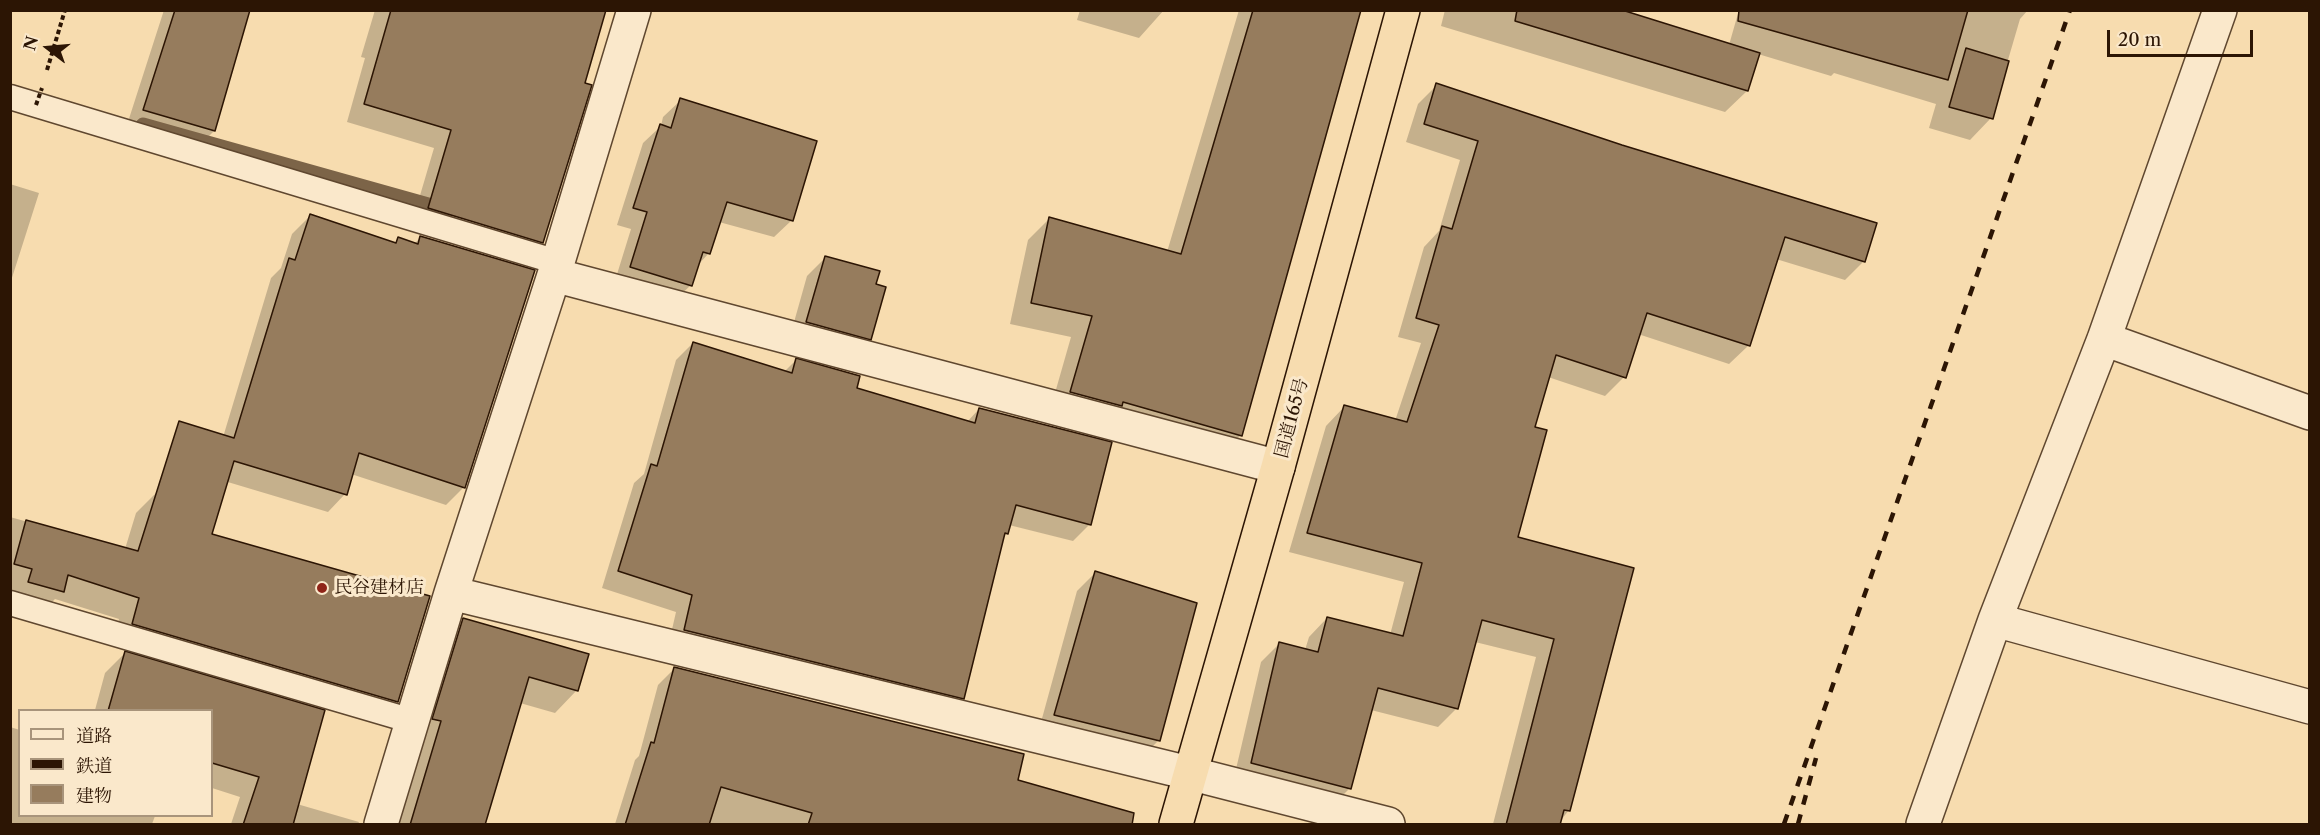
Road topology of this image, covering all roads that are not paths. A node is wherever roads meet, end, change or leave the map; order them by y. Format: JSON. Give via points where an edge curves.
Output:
{"nodes":[{"id":1,"x":634,"y":10,"type":"edge"},
{"id":2,"x":1403,"y":10,"type":"edge"},
{"id":3,"x":2220,"y":10,"type":"edge"},
{"id":4,"x":10,"y":97,"type":"edge"},
{"id":5,"x":556,"y":269,"type":"junction"},
{"id":6,"x":2104,"y":339,"type":"junction"},
{"id":7,"x":2310,"y":413,"type":"edge"},
{"id":8,"x":1278,"y":467,"type":"junction"},
{"id":9,"x":451,"y":593,"type":"junction"},
{"id":10,"x":10,"y":603,"type":"edge"},
{"id":11,"x":1995,"y":620,"type":"junction"},
{"id":12,"x":2310,"y":707,"type":"edge"},
{"id":13,"x":412,"y":720,"type":"junction"},
{"id":14,"x":1189,"y":773,"type":"junction"},
{"id":15,"x":381,"y":825,"type":"edge"},
{"id":16,"x":1176,"y":825,"type":"edge"},
{"id":17,"x":1388,"y":825,"type":"edge"},
{"id":18,"x":1923,"y":825,"type":"edge"}],
"edges":[{"from":1,"to":5,"type":"street"},
{"from":2,"to":8,"type":"highway","name":"国道165号"},
{"from":3,"to":6,"type":"street"},
{"from":4,"to":5,"type":"lane"},
{"from":5,"to":8,"type":"street"},
{"from":5,"to":9,"type":"street"},
{"from":6,"to":7,"type":"street"},
{"from":6,"to":11,"type":"street"},
{"from":8,"to":14,"type":"highway","name":"国道165号"},
{"from":9,"to":13,"type":"street"},
{"from":9,"to":14,"type":"street"},
{"from":10,"to":13,"type":"lane"},
{"from":11,"to":12,"type":"street"},
{"from":11,"to":18,"type":"street"},
{"from":13,"to":15,"type":"street"},
{"from":14,"to":16,"type":"highway","name":"国道165号"},
{"from":14,"to":17,"type":"street"}]}
